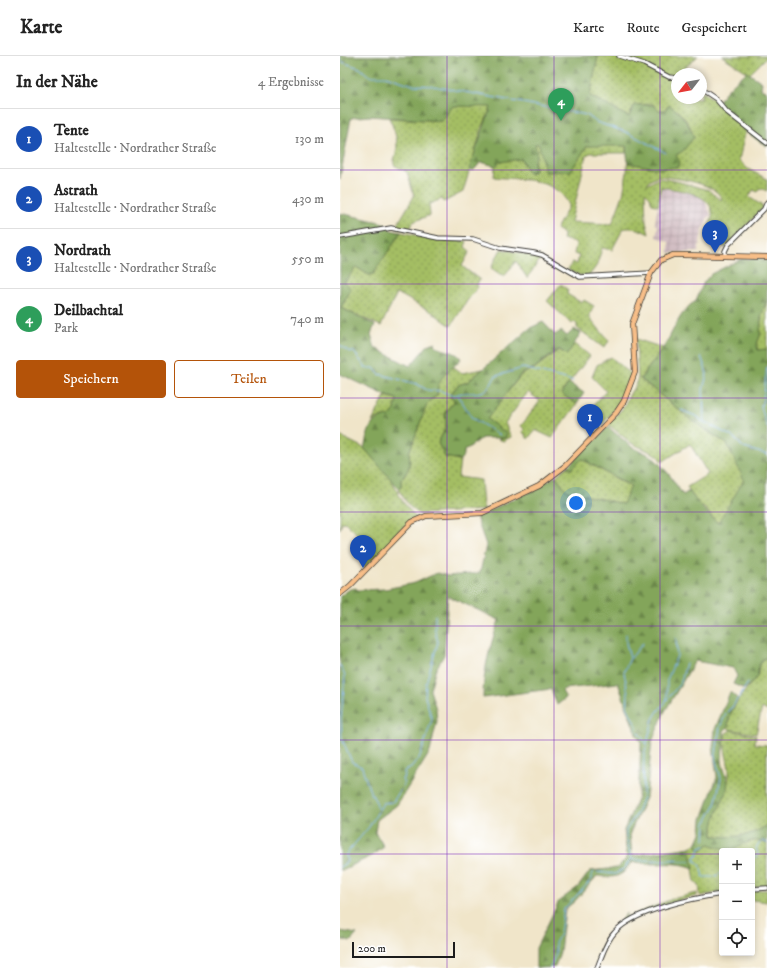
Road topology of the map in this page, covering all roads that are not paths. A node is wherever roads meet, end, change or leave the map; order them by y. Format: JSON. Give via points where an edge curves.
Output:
{"nodes":[{"id":1,"x":619,"y":56,"type":"edge"},
{"id":2,"x":671,"y":77,"type":"edge"},
{"id":3,"x":707,"y":94,"type":"edge"},
{"id":4,"x":767,"y":142,"type":"edge"},
{"id":5,"x":767,"y":202,"type":"edge"},
{"id":6,"x":340,"y":237,"type":"edge"},
{"id":7,"x":725,"y":256,"type":"junction"},
{"id":8,"x":767,"y":257,"type":"edge"},
{"id":9,"x":651,"y":273,"type":"junction"},
{"id":10,"x":340,"y":594,"type":"edge"},
{"id":11,"x":767,"y":888,"type":"edge"},
{"id":12,"x":755,"y":889,"type":"edge"},
{"id":13,"x":719,"y":894,"type":"edge"},
{"id":14,"x":597,"y":968,"type":"edge"}],
"edges":[{"from":1,"to":2,"type":"street"},
{"from":3,"to":4,"type":"street"},
{"from":5,"to":7,"type":"street","via":[[764,209],[728,245]]},
{"from":6,"to":9,"type":"street","via":[[391,228],[438,238],[473,239],[500,248],[542,255],[580,277]]},
{"from":7,"to":8,"type":"main road"},
{"from":7,"to":9,"type":"main road","via":[[673,256],[661,260]]},
{"from":9,"to":10,"type":"main road","via":[[632,324],[634,377],[624,401],[606,424],[557,473],[531,491],[482,513],[426,516],[412,522]]},
{"from":11,"to":12,"type":"street"},
{"from":13,"to":14,"type":"street","via":[[686,899],[628,922],[614,932]]}]}
